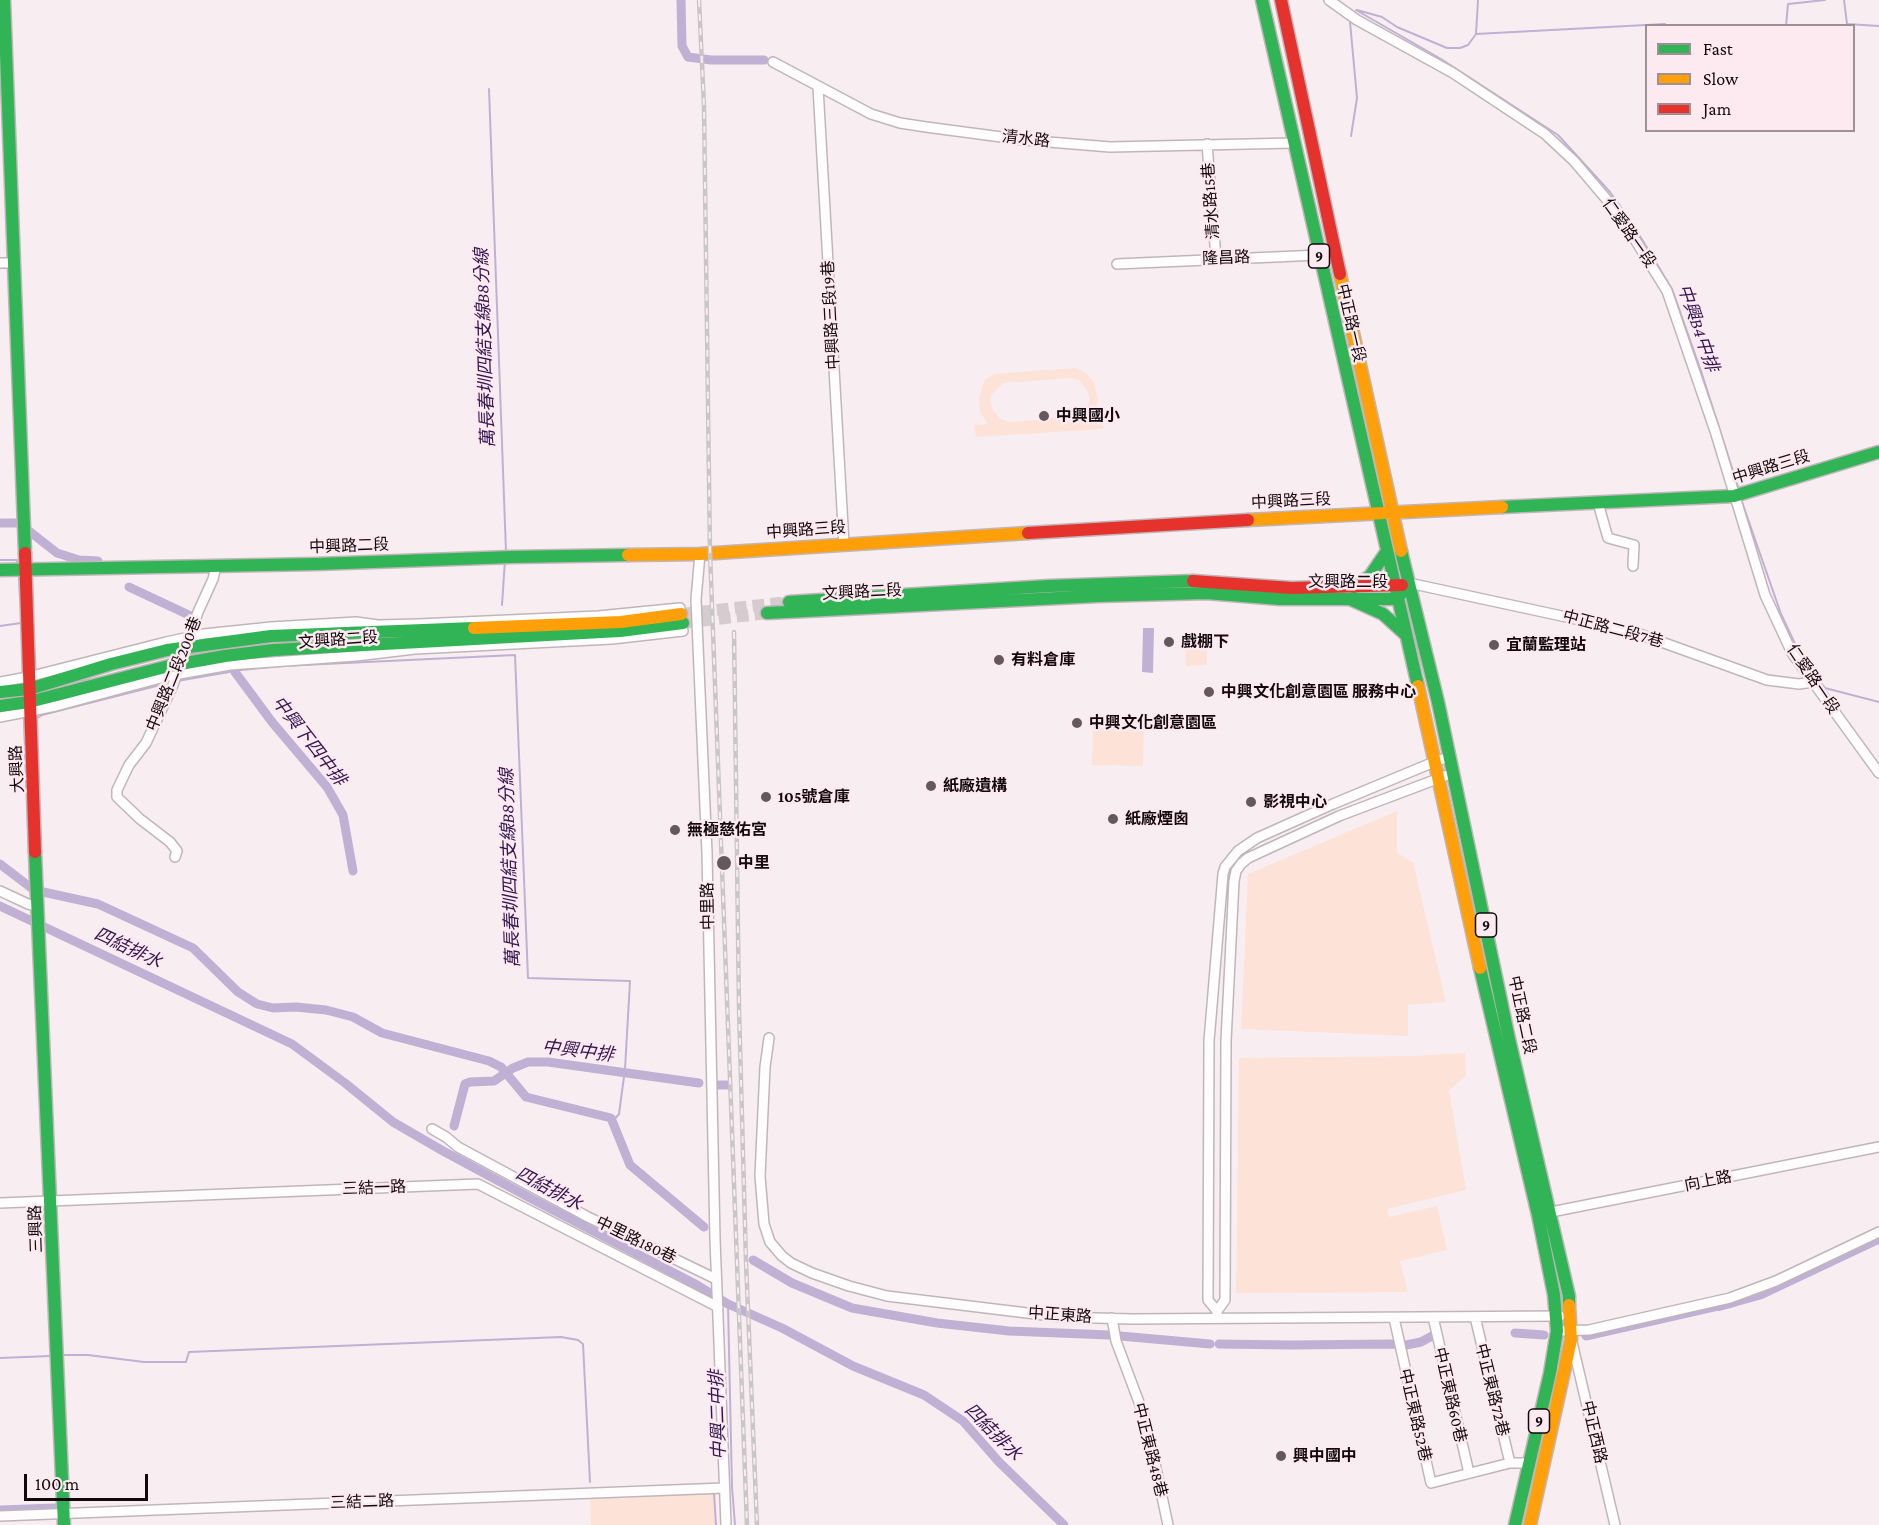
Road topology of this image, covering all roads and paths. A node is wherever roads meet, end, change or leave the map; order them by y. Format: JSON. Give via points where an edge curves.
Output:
{"nodes":[{"id":1,"x":4,"y":0,"type":"edge"},
{"id":2,"x":1262,"y":0,"type":"edge"},
{"id":3,"x":1281,"y":0,"type":"edge"},
{"id":4,"x":1329,"y":0,"type":"edge"},
{"id":5,"x":773,"y":62,"type":"dead end"},
{"id":6,"x":818,"y":87,"type":"junction"},
{"id":7,"x":1294,"y":143,"type":"junction"},
{"id":8,"x":1207,"y":144,"type":"junction"},
{"id":9,"x":1335,"y":250,"type":"junction"},
{"id":10,"x":1319,"y":255,"type":"junction"},
{"id":11,"x":1216,"y":258,"type":"junction"},
{"id":12,"x":14,"y":263,"type":"junction"},
{"id":13,"x":0,"y":264,"type":"edge"},
{"id":14,"x":1117,"y":264,"type":"dead end"},
{"id":15,"x":1879,"y":452,"type":"edge"},
{"id":16,"x":1734,"y":496,"type":"junction"},
{"id":17,"x":1598,"y":503,"type":"junction"},
{"id":18,"x":1392,"y":512,"type":"junction"},
{"id":19,"x":1377,"y":513,"type":"junction"},
{"id":20,"x":844,"y":544,"type":"junction"},
{"id":21,"x":1387,"y":551,"type":"junction"},
{"id":22,"x":699,"y":554,"type":"junction"},
{"id":23,"x":216,"y":566,"type":"junction"},
{"id":24,"x":1633,"y":566,"type":"dead end"},
{"id":25,"x":0,"y":570,"type":"edge"},
{"id":26,"x":26,"y":570,"type":"junction"},
{"id":27,"x":1409,"y":583,"type":"junction"},
{"id":28,"x":1395,"y":592,"type":"junction"},
{"id":29,"x":1353,"y":594,"type":"junction"},
{"id":30,"x":789,"y":602,"type":"tunnel mouth"},
{"id":31,"x":767,"y":613,"type":"tunnel mouth"},
{"id":32,"x":1405,"y":634,"type":"junction"},
{"id":33,"x":188,"y":642,"type":"junction"},
{"id":34,"x":178,"y":669,"type":"junction"},
{"id":35,"x":0,"y":682,"type":"edge"},
{"id":36,"x":1813,"y":682,"type":"junction"},
{"id":37,"x":0,"y":692,"type":"edge"},
{"id":38,"x":29,"y":695,"type":"junction"},
{"id":39,"x":0,"y":706,"type":"edge"},
{"id":40,"x":0,"y":717,"type":"edge"},
{"id":41,"x":1449,"y":757,"type":"junction"},
{"id":42,"x":1434,"y":762,"type":"junction"},
{"id":43,"x":1453,"y":772,"type":"junction"},
{"id":44,"x":1879,"y":773,"type":"edge"},
{"id":45,"x":1437,"y":777,"type":"junction"},
{"id":46,"x":175,"y":857,"type":"dead end"},
{"id":47,"x":0,"y":891,"type":"edge"},
{"id":48,"x":38,"y":901,"type":"junction"},
{"id":49,"x":40,"y":932,"type":"joint"},
{"id":50,"x":769,"y":1038,"type":"dead end"},
{"id":51,"x":432,"y":1129,"type":"dead end"},
{"id":52,"x":1879,"y":1147,"type":"edge"},
{"id":53,"x":51,"y":1200,"type":"junction"},
{"id":54,"x":0,"y":1203,"type":"edge"},
{"id":55,"x":1543,"y":1213,"type":"junction"},
{"id":56,"x":1879,"y":1232,"type":"edge"},
{"id":57,"x":716,"y":1279,"type":"junction"},
{"id":58,"x":718,"y":1307,"type":"junction"},
{"id":59,"x":1217,"y":1315,"type":"junction"},
{"id":60,"x":1571,"y":1315,"type":"junction"},
{"id":61,"x":1394,"y":1317,"type":"junction"},
{"id":62,"x":1433,"y":1317,"type":"junction"},
{"id":63,"x":1475,"y":1317,"type":"junction"},
{"id":64,"x":1556,"y":1317,"type":"junction"},
{"id":65,"x":1112,"y":1318,"type":"junction"},
{"id":66,"x":1557,"y":1331,"type":"junction"},
{"id":67,"x":1572,"y":1336,"type":"junction"},
{"id":68,"x":1510,"y":1463,"type":"junction"},
{"id":69,"x":1528,"y":1463,"type":"junction"},
{"id":70,"x":1469,"y":1473,"type":"junction"},
{"id":71,"x":724,"y":1488,"type":"junction"},
{"id":72,"x":0,"y":1516,"type":"edge"},
{"id":73,"x":63,"y":1519,"type":"edge"},
{"id":74,"x":726,"y":1525,"type":"edge"},
{"id":75,"x":1168,"y":1525,"type":"edge"},
{"id":76,"x":1515,"y":1525,"type":"edge"},
{"id":77,"x":1530,"y":1525,"type":"edge"},
{"id":78,"x":1615,"y":1525,"type":"edge"}],
"edges":[{"from":1,"to":12,"type":"street","name":"大興路"},
{"from":2,"to":7,"type":"street","name":"中正路一段","number":"9"},
{"from":3,"to":9,"type":"street","name":"中正路一段","number":"9"},
{"from":4,"to":16,"type":"street","name":"仁愛路一段","via":[[1357,20],[1453,73],[1545,134],[1619,214],[1667,291]]},
{"from":5,"to":6,"type":"street","name":"清水路"},
{"from":6,"to":8,"type":"street","name":"清水路","via":[[871,114],[926,127],[1110,147]]},
{"from":6,"to":20,"type":"street","name":"中興路三段19巷"},
{"from":7,"to":8,"type":"street","name":"清水路"},
{"from":7,"to":10,"type":"street","name":"中正路一段","number":"9"},
{"from":8,"to":11,"type":"street","name":"清水路15巷"},
{"from":9,"to":10,"type":"street","name":"隆昌路"},
{"from":9,"to":18,"type":"street","name":"中正路一段","number":"9"},
{"from":10,"to":11,"type":"street","name":"隆昌路"},
{"from":10,"to":19,"type":"street","name":"中正路一段","number":"9"},
{"from":11,"to":14,"type":"street","name":"隆昌路"},
{"from":12,"to":13,"type":"street"},
{"from":12,"to":26,"type":"street","name":"大興路"},
{"from":15,"to":16,"type":"street","name":"中興路三段"},
{"from":16,"to":17,"type":"street","name":"中興路三段"},
{"from":16,"to":36,"type":"street","name":"仁愛路一段","via":[[1765,595],[1792,653]]},
{"from":17,"to":18,"type":"street","name":"中興路三段"},
{"from":17,"to":24,"type":"street","via":[[1608,538],[1634,545]]},
{"from":18,"to":19,"type":"street","name":"中興路三段"},
{"from":18,"to":27,"type":"street","name":"中正路二段","number":"9"},
{"from":19,"to":20,"type":"street","name":"中興路三段"},
{"from":19,"to":21,"type":"street","name":"中正路二段","number":"9"},
{"from":20,"to":22,"type":"street","name":"中興路三段"},
{"from":21,"to":28,"type":"street","name":"中正路二段","number":"9"},
{"from":21,"to":29,"type":"street"},
{"from":22,"to":23,"type":"street","name":"中興路二段"},
{"from":22,"to":57,"type":"street","name":"中里路","via":[[696,599],[707,852]]},
{"from":23,"to":26,"type":"street","name":"中興路二段"},
{"from":23,"to":33,"type":"street","name":"中興路二段200巷"},
{"from":25,"to":26,"type":"street","name":"中興路二段"},
{"from":26,"to":38,"type":"street","name":"大興路"},
{"from":27,"to":28,"type":"street","name":"文興路二段"},
{"from":27,"to":36,"type":"street","name":"中正路二段7巷","via":[[1631,631],[1767,680]]},
{"from":27,"to":41,"type":"street","name":"中正路二段","number":"9"},
{"from":28,"to":29,"type":"street","name":"文興路二段"},
{"from":28,"to":32,"type":"street","name":"中正路二段","number":"9"},
{"from":29,"to":30,"type":"street","name":"文興路二段","via":[[1205,581]]},
{"from":29,"to":31,"type":"street","name":"文興路二段","via":[[1280,599],[1206,593],[1098,596]]},
{"from":29,"to":32,"type":"street"},
{"from":32,"to":42,"type":"street","name":"中正路二段","number":"9"},
{"from":33,"to":34,"type":"street","name":"中興路二段200巷"},
{"from":33,"to":34,"type":"street","name":"文興路二段","via":[[682,619],[609,632],[274,650],[225,656]]},
{"from":33,"to":38,"type":"street","name":"文興路二段","via":[[111,664]]},
{"from":34,"to":38,"type":"street","name":"文興路二段"},
{"from":34,"to":46,"type":"street","name":"中興路二段200巷","via":[[146,743],[117,790],[117,798],[170,842],[177,851]]},
{"from":35,"to":38,"type":"street","name":"文興路二段"},
{"from":36,"to":44,"type":"street","name":"仁愛路一段"},
{"from":37,"to":38,"type":"street","name":"文興路二段"},
{"from":38,"to":39,"type":"street","name":"文興路二段"},
{"from":38,"to":40,"type":"street","name":"文興路二段"},
{"from":38,"to":48,"type":"street","name":"大興路"},
{"from":41,"to":42,"type":"street"},
{"from":41,"to":43,"type":"street","name":"中正路二段","number":"9"},
{"from":42,"to":45,"type":"street","name":"中正路二段","number":"9"},
{"from":42,"to":59,"type":"street","via":[[1257,838],[1238,851],[1225,867],[1209,1041],[1208,1300]]},
{"from":43,"to":45,"type":"street"},
{"from":43,"to":55,"type":"street","name":"中正路二段","number":"9"},
{"from":45,"to":55,"type":"street","name":"中正路二段","number":"9","via":[[1496,1041]]},
{"from":45,"to":59,"type":"street","via":[[1248,858],[1236,871],[1226,1041],[1225,1300]]},
{"from":47,"to":48,"type":"street","via":[[28,904]]},
{"from":48,"to":49,"type":"street","name":"大興路"},
{"from":49,"to":53,"type":"street","name":"三興路"},
{"from":50,"to":65,"type":"street","name":"中正東路","via":[[760,1176],[766,1234],[782,1256],[812,1274],[887,1296],[1036,1314]]},
{"from":51,"to":57,"type":"street","name":"中里路180巷","via":[[588,1217]]},
{"from":52,"to":55,"type":"street","name":"向上路"},
{"from":53,"to":54,"type":"street","name":"三結一路"},
{"from":53,"to":58,"type":"street","name":"三結一路","via":[[478,1184]]},
{"from":53,"to":73,"type":"street","name":"三興路"},
{"from":55,"to":60,"type":"street","name":"中正路二段","number":"9","via":[[1569,1296]]},
{"from":55,"to":64,"type":"street","name":"中正路二段","number":"9"},
{"from":56,"to":67,"type":"street","via":[[1776,1281],[1730,1298]]},
{"from":57,"to":58,"type":"street","name":"中里路"},
{"from":58,"to":71,"type":"street"},
{"from":59,"to":61,"type":"street","name":"中正東路"},
{"from":59,"to":65,"type":"street","name":"中正東路"},
{"from":60,"to":64,"type":"street","name":"中正東路"},
{"from":60,"to":67,"type":"street","name":"中正路二段","number":"9"},
{"from":61,"to":62,"type":"street","name":"中正東路"},
{"from":61,"to":70,"type":"street","name":"中正東路52巷","via":[[1431,1483]]},
{"from":62,"to":63,"type":"street","name":"中正東路"},
{"from":62,"to":70,"type":"street","name":"中正東路60巷"},
{"from":63,"to":64,"type":"street","name":"中正東路"},
{"from":63,"to":68,"type":"street","name":"中正東路72巷"},
{"from":64,"to":66,"type":"street","name":"中正路二段","number":"9"},
{"from":65,"to":75,"type":"street","name":"中正東路48巷","via":[[1115,1337],[1146,1421]]},
{"from":66,"to":67,"type":"street"},
{"from":66,"to":69,"type":"street","name":"中正路二段","number":"9"},
{"from":67,"to":77,"type":"street","name":"中正路二段","number":"9"},
{"from":67,"to":78,"type":"street","name":"中正西路"},
{"from":68,"to":69,"type":"street"},
{"from":68,"to":70,"type":"street"},
{"from":69,"to":76,"type":"street","name":"中正路二段","number":"9"},
{"from":71,"to":73,"type":"street","name":"三結二路"},
{"from":71,"to":74,"type":"street"},
{"from":72,"to":73,"type":"street","name":"三結二路"}]}
